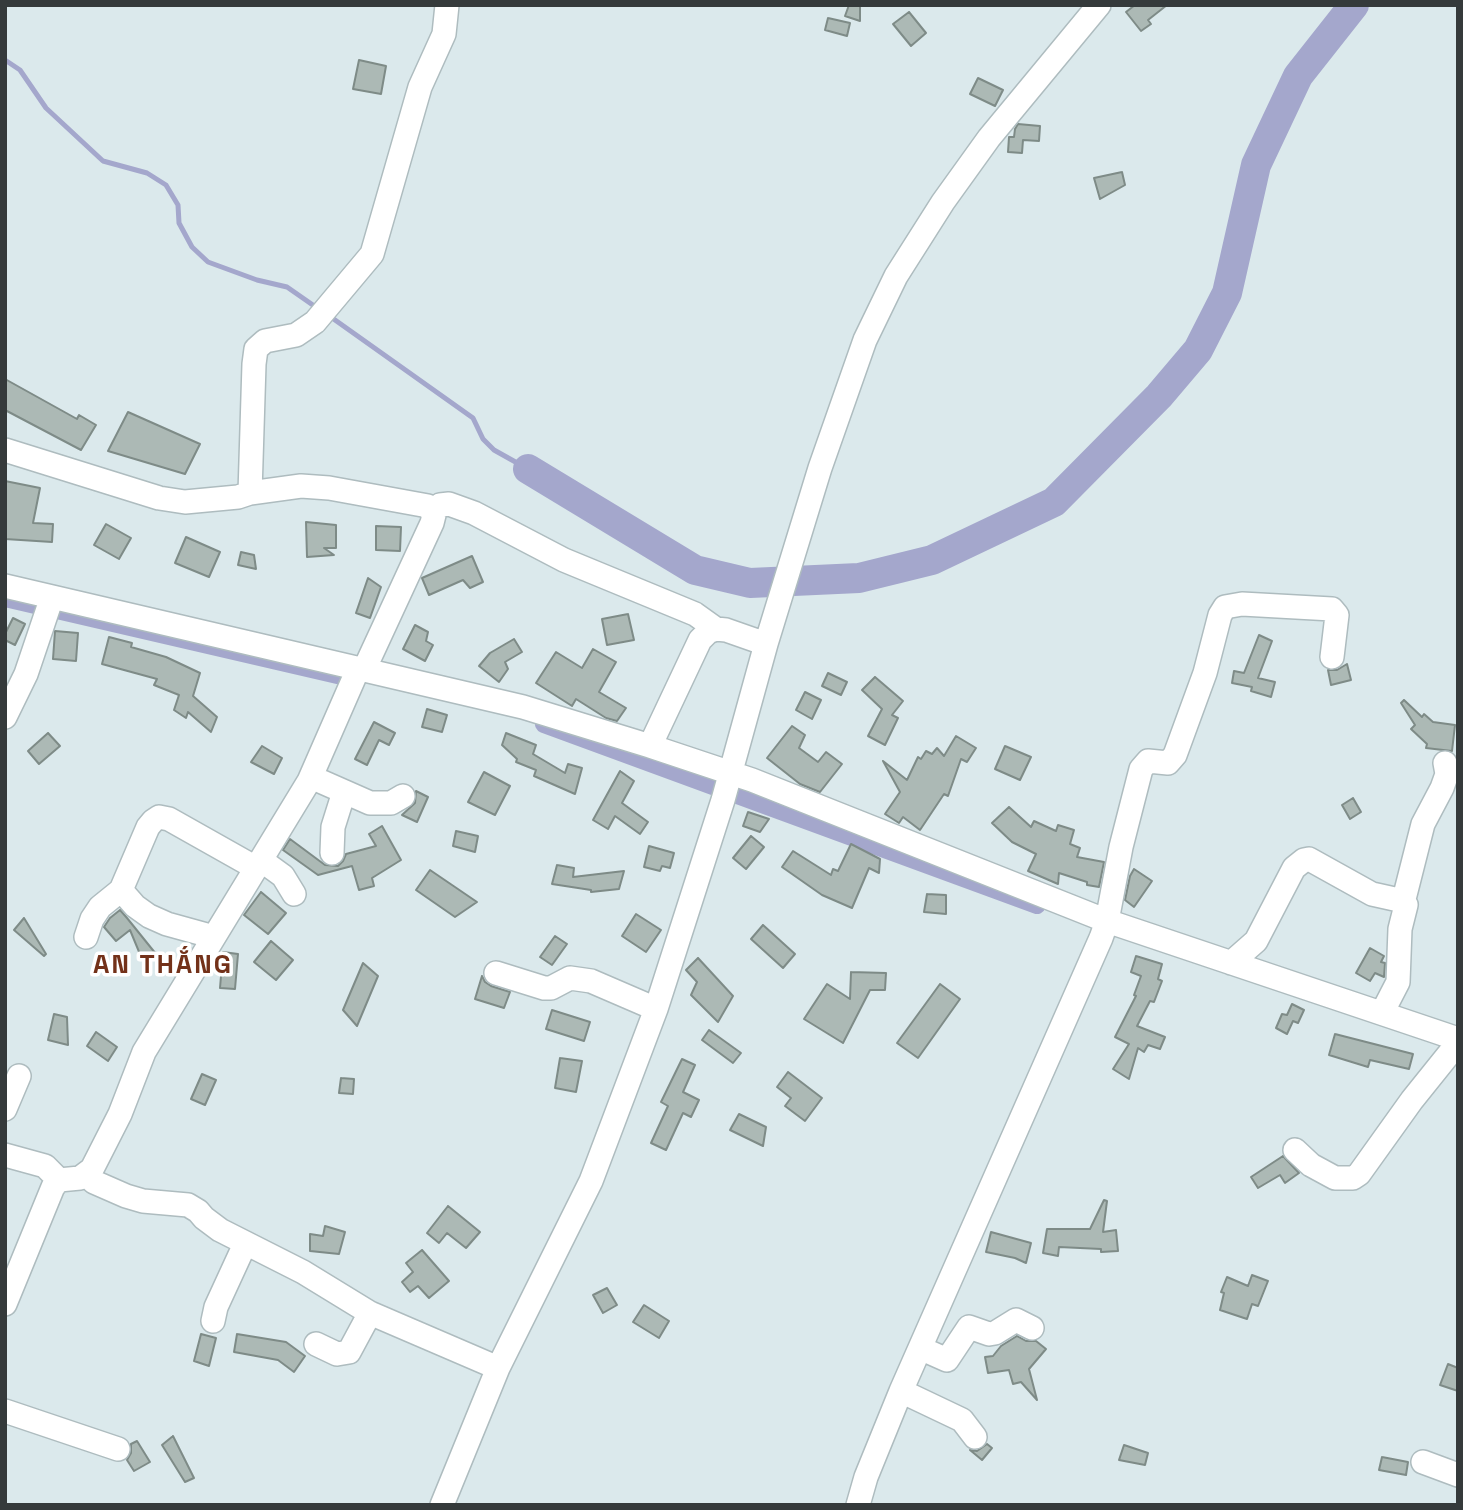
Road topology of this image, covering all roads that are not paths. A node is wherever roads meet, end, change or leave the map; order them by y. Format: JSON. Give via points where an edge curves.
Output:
{"nodes":[{"id":1,"x":447,"y":5,"type":"edge"},
{"id":2,"x":1100,"y":5,"type":"edge"},
{"id":3,"x":5,"y":450,"type":"edge"},
{"id":4,"x":250,"y":493,"type":"junction"},
{"id":5,"x":433,"y":511,"type":"junction"},
{"id":6,"x":5,"y":586,"type":"edge"},
{"id":7,"x":52,"y":597,"type":"junction"},
{"id":8,"x":716,"y":629,"type":"junction"},
{"id":9,"x":766,"y":644,"type":"junction"},
{"id":10,"x":1332,"y":657,"type":"dead end"},
{"id":11,"x":357,"y":676,"type":"junction"},
{"id":12,"x":5,"y":717,"type":"edge"},
{"id":13,"x":650,"y":746,"type":"junction"},
{"id":14,"x":1445,"y":763,"type":"dead end"},
{"id":15,"x":729,"y":774,"type":"junction"},
{"id":16,"x":311,"y":777,"type":"junction"},
{"id":17,"x":344,"y":793,"type":"junction"},
{"id":18,"x":403,"y":796,"type":"dead end"},
{"id":19,"x":332,"y":853,"type":"dead end"},
{"id":20,"x":259,"y":864,"type":"junction"},
{"id":21,"x":121,"y":890,"type":"junction"},
{"id":22,"x":294,"y":894,"type":"dead end"},
{"id":23,"x":1404,"y":903,"type":"junction"},
{"id":24,"x":1104,"y":930,"type":"junction"},
{"id":25,"x":86,"y":937,"type":"dead end"},
{"id":26,"x":214,"y":937,"type":"junction"},
{"id":27,"x":1231,"y":963,"type":"junction"},
{"id":28,"x":496,"y":973,"type":"dead end"},
{"id":29,"x":656,"y":1009,"type":"junction"},
{"id":30,"x":1382,"y":1013,"type":"junction"},
{"id":31,"x":1455,"y":1042,"type":"edge"},
{"id":32,"x":19,"y":1076,"type":"dead end"},
{"id":33,"x":5,"y":1109,"type":"edge"},
{"id":34,"x":1295,"y":1150,"type":"dead end"},
{"id":35,"x":5,"y":1155,"type":"edge"},
{"id":36,"x":87,"y":1175,"type":"junction"},
{"id":37,"x":59,"y":1180,"type":"junction"},
{"id":38,"x":245,"y":1244,"type":"junction"},
{"id":39,"x":5,"y":1304,"type":"edge"},
{"id":40,"x":370,"y":1313,"type":"junction"},
{"id":41,"x":213,"y":1321,"type":"dead end"},
{"id":42,"x":1032,"y":1328,"type":"dead end"},
{"id":43,"x":316,"y":1344,"type":"dead end"},
{"id":44,"x":920,"y":1348,"type":"junction"},
{"id":45,"x":498,"y":1368,"type":"junction"},
{"id":46,"x":901,"y":1391,"type":"junction"},
{"id":47,"x":5,"y":1411,"type":"edge"},
{"id":48,"x":975,"y":1437,"type":"dead end"},
{"id":49,"x":118,"y":1448,"type":"dead end"},
{"id":50,"x":1423,"y":1462,"type":"dead end"},
{"id":51,"x":1458,"y":1475,"type":"edge"},
{"id":52,"x":442,"y":1505,"type":"edge"},
{"id":53,"x":858,"y":1505,"type":"edge"}],
"edges":[{"from":1,"to":4,"type":"street","via":[[443,34],[420,87],[372,254],[315,322],[296,335],[265,341],[256,349]]},
{"from":2,"to":9,"type":"street","via":[[989,138],[895,276],[861,353],[820,468]]},
{"from":3,"to":4,"type":"street","via":[[159,498],[185,502]]},
{"from":4,"to":5,"type":"street","via":[[301,486],[329,488]]},
{"from":5,"to":8,"type":"street","via":[[449,504],[474,513],[564,560],[695,614]]},
{"from":5,"to":11,"type":"street","via":[[432,523]]},
{"from":6,"to":7,"type":"street"},
{"from":7,"to":11,"type":"street"},
{"from":7,"to":12,"type":"street","via":[[26,674]]},
{"from":8,"to":9,"type":"street"},
{"from":8,"to":13,"type":"street","via":[[700,640]]},
{"from":9,"to":15,"type":"street"},
{"from":10,"to":24,"type":"street","via":[[1337,615],[1332,609],[1225,607],[1175,755],[1168,764],[1148,761],[1141,769]]},
{"from":11,"to":13,"type":"street","via":[[523,707]]},
{"from":11,"to":16,"type":"street"},
{"from":13,"to":15,"type":"street"},
{"from":14,"to":23,"type":"street","via":[[1447,774],[1423,824]]},
{"from":15,"to":24,"type":"street"},
{"from":15,"to":29,"type":"street"},
{"from":16,"to":17,"type":"street"},
{"from":16,"to":20,"type":"street"},
{"from":17,"to":18,"type":"street","via":[[383,805]]},
{"from":17,"to":19,"type":"street","via":[[333,827]]},
{"from":20,"to":21,"type":"street","via":[[159,817],[148,827]]},
{"from":20,"to":22,"type":"street","via":[[283,876]]},
{"from":20,"to":26,"type":"street"},
{"from":21,"to":25,"type":"street","via":[[100,907]]},
{"from":21,"to":26,"type":"street","via":[[149,916]]},
{"from":23,"to":27,"type":"street","via":[[1372,894],[1304,860],[1294,869],[1256,941]]},
{"from":23,"to":30,"type":"street","via":[[1398,982]]},
{"from":24,"to":27,"type":"street"},
{"from":24,"to":44,"type":"street"},
{"from":26,"to":36,"type":"street","via":[[144,1052],[120,1114]]},
{"from":27,"to":30,"type":"street"},
{"from":28,"to":29,"type":"street","via":[[544,988],[570,978],[591,981]]},
{"from":29,"to":45,"type":"street","via":[[591,1181]]},
{"from":30,"to":31,"type":"street"},
{"from":31,"to":34,"type":"street","via":[[1359,1174],[1340,1179],[1325,1174]]},
{"from":32,"to":33,"type":"street"},
{"from":35,"to":37,"type":"street","via":[[45,1166]]},
{"from":36,"to":37,"type":"street"},
{"from":36,"to":38,"type":"street","via":[[126,1196],[188,1205]]},
{"from":37,"to":39,"type":"street"},
{"from":38,"to":40,"type":"street","via":[[303,1272]]},
{"from":38,"to":41,"type":"street"},
{"from":40,"to":43,"type":"street","via":[[349,1352],[337,1354]]},
{"from":40,"to":45,"type":"street"},
{"from":42,"to":44,"type":"street","via":[[1016,1320],[995,1333],[969,1328],[947,1360]]},
{"from":44,"to":46,"type":"street"},
{"from":45,"to":52,"type":"street"},
{"from":46,"to":48,"type":"street","via":[[962,1420]]},
{"from":46,"to":53,"type":"street"},
{"from":47,"to":49,"type":"street"},
{"from":50,"to":51,"type":"street"}]}
